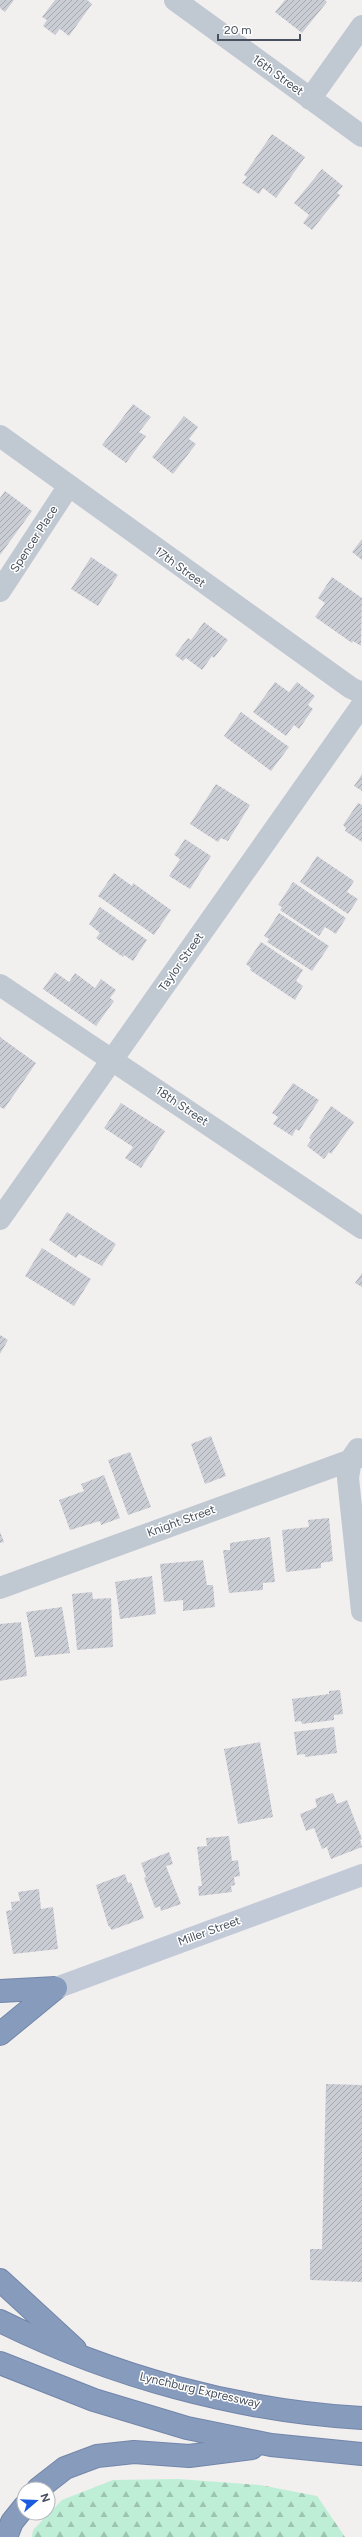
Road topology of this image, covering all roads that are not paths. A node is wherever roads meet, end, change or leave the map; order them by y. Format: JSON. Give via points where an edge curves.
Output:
{"nodes":[{"id":1,"x":175,"y":0,"type":"edge"},
{"id":2,"x":362,"y":26,"type":"edge"},
{"id":3,"x":310,"y":99,"type":"junction"},
{"id":4,"x":362,"y":136,"type":"edge"},
{"id":5,"x":0,"y":436,"type":"edge"},
{"id":6,"x":68,"y":487,"type":"junction"},
{"id":7,"x":0,"y":591,"type":"edge"},
{"id":8,"x":362,"y":693,"type":"edge"},
{"id":9,"x":362,"y":705,"type":"edge"},
{"id":10,"x":0,"y":985,"type":"edge"},
{"id":11,"x":112,"y":1059,"type":"junction"},
{"id":12,"x":0,"y":1219,"type":"edge"},
{"id":13,"x":362,"y":1228,"type":"edge"},
{"id":14,"x":358,"y":1452,"type":"edge"},
{"id":15,"x":0,"y":1588,"type":"edge"},
{"id":16,"x":362,"y":1611,"type":"edge"},
{"id":17,"x":362,"y":1875,"type":"edge"},
{"id":18,"x":56,"y":1988,"type":"junction"},
{"id":19,"x":0,"y":1991,"type":"edge"},
{"id":20,"x":0,"y":2034,"type":"edge"},
{"id":21,"x":0,"y":2280,"type":"edge"},
{"id":22,"x":0,"y":2321,"type":"edge"},
{"id":23,"x":86,"y":2360,"type":"junction"},
{"id":24,"x":0,"y":2363,"type":"edge"},
{"id":25,"x":362,"y":2418,"type":"edge"},
{"id":26,"x":271,"y":2445,"type":"junction"},
{"id":27,"x":362,"y":2454,"type":"edge"},
{"id":28,"x":48,"y":2481,"type":"edge"},
{"id":29,"x":16,"y":2517,"type":"edge"},
{"id":30,"x":6,"y":2537,"type":"edge"}],
"edges":[{"from":1,"to":3,"type":"street","name":"16th Street"},
{"from":2,"to":3,"type":"street"},
{"from":3,"to":4,"type":"street","name":"16th Street"},
{"from":5,"to":6,"type":"street","name":"17th Street"},
{"from":6,"to":7,"type":"street","name":"Spencer Place"},
{"from":6,"to":8,"type":"street","name":"17th Street","via":[[350,688]]},
{"from":9,"to":11,"type":"street","name":"Taylor Street"},
{"from":10,"to":11,"type":"street","name":"18th Street"},
{"from":11,"to":12,"type":"street","name":"Taylor Street"},
{"from":11,"to":13,"type":"street","name":"18th Street"},
{"from":14,"to":15,"type":"street","name":"Knight Street"},
{"from":14,"to":16,"type":"street","via":[[348,1478]]},
{"from":17,"to":18,"type":"main road","name":"Miller Street"},
{"from":18,"to":19,"type":"highway"},
{"from":18,"to":20,"type":"highway"},
{"from":21,"to":23,"type":"highway"},
{"from":22,"to":23,"type":"highway","name":"Lynchburg Expressway"},
{"from":23,"to":25,"type":"highway","name":"Lynchburg Expressway","via":[[168,2386],[225,2398],[306,2414]]},
{"from":24,"to":26,"type":"highway","via":[[94,2400],[187,2428]]},
{"from":26,"to":27,"type":"highway"},
{"from":26,"to":28,"type":"highway","via":[[189,2456],[134,2452],[97,2456],[65,2468]]},
{"from":29,"to":30,"type":"highway"}]}
